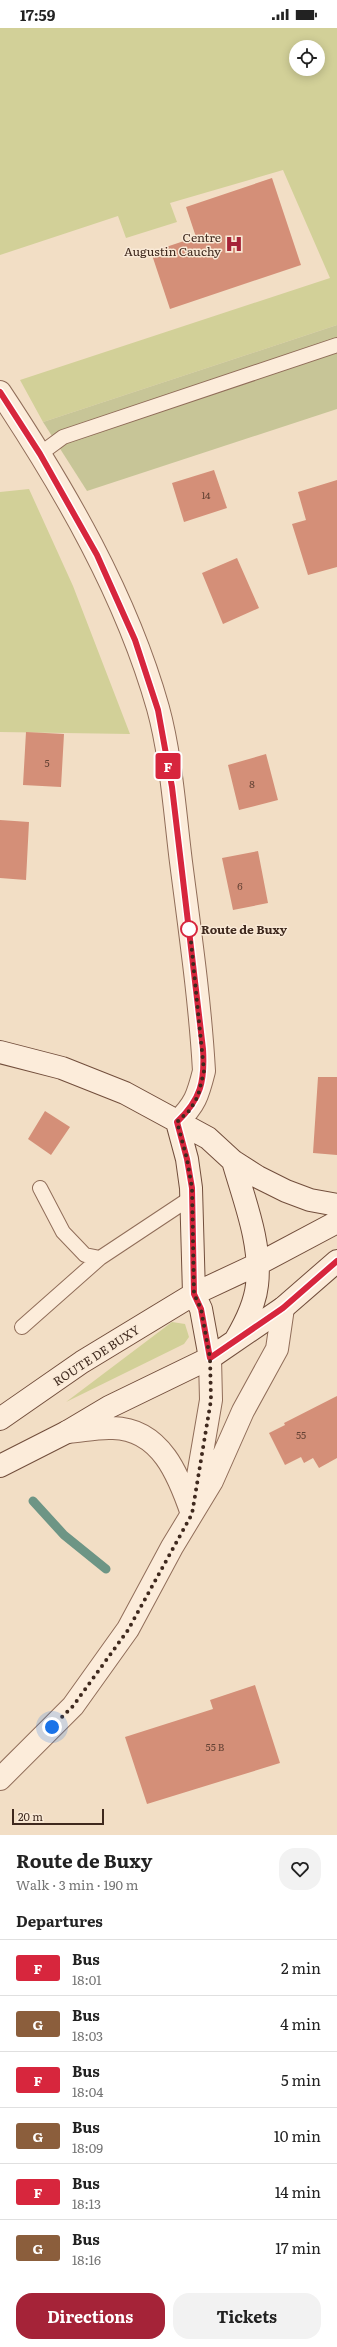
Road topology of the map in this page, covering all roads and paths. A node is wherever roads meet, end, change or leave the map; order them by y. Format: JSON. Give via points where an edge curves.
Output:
{"nodes":[{"id":1,"x":337,"y":345,"type":"edge"},
{"id":2,"x":0,"y":392,"type":"edge"},
{"id":3,"x":40,"y":454,"type":"junction"},
{"id":4,"x":0,"y":1052,"type":"edge"},
{"id":5,"x":177,"y":1122,"type":"junction"},
{"id":6,"x":233,"y":1162,"type":"junction"},
{"id":7,"x":40,"y":1188,"type":"dead end"},
{"id":8,"x":192,"y":1197,"type":"junction"},
{"id":9,"x":337,"y":1205,"type":"edge"},
{"id":10,"x":337,"y":1222,"type":"edge"},
{"id":11,"x":100,"y":1258,"type":"junction"},
{"id":12,"x":337,"y":1261,"type":"edge"},
{"id":13,"x":258,"y":1264,"type":"junction"},
{"id":14,"x":194,"y":1294,"type":"junction"},
{"id":15,"x":283,"y":1308,"type":"junction"},
{"id":16,"x":22,"y":1326,"type":"dead end"},
{"id":17,"x":236,"y":1340,"type":"junction"},
{"id":18,"x":210,"y":1358,"type":"junction"},
{"id":19,"x":0,"y":1419,"type":"edge"},
{"id":20,"x":67,"y":1432,"type":"junction"},
{"id":21,"x":0,"y":1466,"type":"edge"},
{"id":22,"x":192,"y":1514,"type":"junction"},
{"id":23,"x":0,"y":1779,"type":"edge"}],
"edges":[{"from":1,"to":3,"type":"lane","via":[[62,437]]},
{"from":2,"to":3,"type":"street"},
{"from":3,"to":5,"type":"street","via":[[97,555],[135,640],[158,710],[172,787],[204,1071],[198,1096],[190,1110]]},
{"from":4,"to":5,"type":"street","via":[[62,1068],[125,1093]]},
{"from":5,"to":6,"type":"street","via":[[208,1138]]},
{"from":5,"to":8,"type":"street","via":[[187,1159]]},
{"from":6,"to":9,"type":"street","via":[[286,1191],[310,1200]]},
{"from":6,"to":13,"type":"street"},
{"from":7,"to":11,"type":"lane","via":[[63,1232],[85,1255]]},
{"from":8,"to":11,"type":"lane"},
{"from":8,"to":14,"type":"street"},
{"from":10,"to":13,"type":"street","name":"ROUTE DE BUXY"},
{"from":11,"to":16,"type":"lane"},
{"from":12,"to":15,"type":"street"},
{"from":13,"to":14,"type":"street","name":"ROUTE DE BUXY"},
{"from":13,"to":17,"type":"street","via":[[257,1286],[248,1318]]},
{"from":14,"to":18,"type":"street","via":[[201,1309]]},
{"from":14,"to":19,"type":"street","name":"ROUTE DE BUXY","via":[[82,1362]]},
{"from":15,"to":17,"type":"street"},
{"from":15,"to":22,"type":"street","via":[[277,1349],[242,1411],[212,1481]]},
{"from":17,"to":18,"type":"street"},
{"from":18,"to":20,"type":"street","via":[[109,1407]]},
{"from":18,"to":22,"type":"street","via":[[211,1400]]},
{"from":20,"to":21,"type":"street"},
{"from":20,"to":22,"type":"street","via":[[113,1428],[131,1431],[146,1438],[172,1463],[182,1482]]},
{"from":22,"to":23,"type":"street","via":[[128,1630],[73,1706]]}]}
